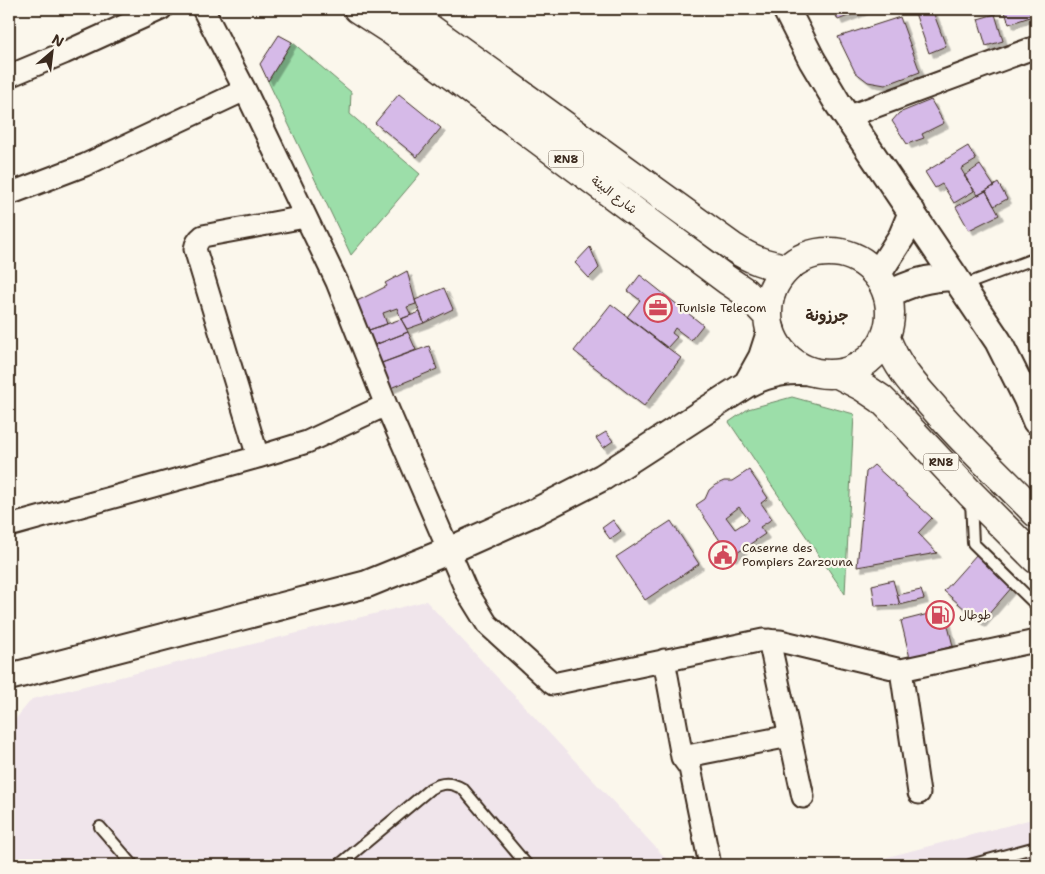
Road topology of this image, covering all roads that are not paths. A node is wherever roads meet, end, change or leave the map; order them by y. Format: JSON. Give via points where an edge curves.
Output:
{"nodes":[{"id":1,"x":161,"y":9,"type":"edge"},
{"id":2,"x":203,"y":9,"type":"edge"},
{"id":3,"x":358,"y":9,"type":"edge"},
{"id":4,"x":404,"y":9,"type":"edge"},
{"id":5,"x":786,"y":9,"type":"edge"},
{"id":6,"x":1036,"y":47,"type":"edge"},
{"id":7,"x":9,"y":76,"type":"edge"},
{"id":8,"x":245,"y":90,"type":"junction"},
{"id":9,"x":847,"y":117,"type":"junction"},
{"id":10,"x":9,"y":194,"type":"edge"},
{"id":11,"x":912,"y":212,"type":"junction"},
{"id":12,"x":305,"y":217,"type":"junction"},
{"id":13,"x":1036,"y":258,"type":"edge"},
{"id":14,"x":786,"y":268,"type":"junction"},
{"id":15,"x":958,"y":282,"type":"junction"},
{"id":16,"x":882,"y":285,"type":"junction"},
{"id":17,"x":770,"y":322,"type":"junction"},
{"id":18,"x":886,"y":338,"type":"junction"},
{"id":19,"x":826,"y":373,"type":"junction"},
{"id":20,"x":747,"y":384,"type":"junction"},
{"id":21,"x":386,"y":405,"type":"junction"},
{"id":22,"x":1036,"y":421,"type":"edge"},
{"id":23,"x":258,"y":457,"type":"junction"},
{"id":24,"x":970,"y":493,"type":"junction"},
{"id":25,"x":1036,"y":513,"type":"edge"},
{"id":26,"x":9,"y":526,"type":"edge"},
{"id":27,"x":448,"y":551,"type":"junction"},
{"id":28,"x":1036,"y":559,"type":"edge"},
{"id":29,"x":1036,"y":601,"type":"edge"},
{"id":30,"x":770,"y":640,"type":"junction"},
{"id":31,"x":1036,"y":641,"type":"edge"},
{"id":32,"x":664,"y":660,"type":"junction"},
{"id":33,"x":901,"y":670,"type":"junction"},
{"id":34,"x":9,"y":677,"type":"edge"},
{"id":35,"x":790,"y":736,"type":"junction"},
{"id":36,"x":682,"y":757,"type":"junction"},
{"id":37,"x":919,"y":793,"type":"dead end"},
{"id":38,"x":803,"y":797,"type":"dead end"},
{"id":39,"x":100,"y":827,"type":"dead end"},
{"id":40,"x":1036,"y":847,"type":"edge"},
{"id":41,"x":133,"y":865,"type":"edge"},
{"id":42,"x":339,"y":865,"type":"edge"},
{"id":43,"x":527,"y":865,"type":"edge"},
{"id":44,"x":710,"y":865,"type":"edge"},
{"id":45,"x":970,"y":865,"type":"edge"}],
"edges":[{"from":1,"to":7,"type":"street"},
{"from":2,"to":8,"type":"street"},
{"from":3,"to":17,"type":"main road","name":"شارع البيئة","number":"RN8","via":[[745,292]]},
{"from":4,"to":14,"type":"main road","number":"RN8","via":[[750,259]]},
{"from":5,"to":9,"type":"street"},
{"from":6,"to":9,"type":"street"},
{"from":8,"to":10,"type":"street","via":[[85,165]]},
{"from":8,"to":12,"type":"street"},
{"from":9,"to":11,"type":"street"},
{"from":11,"to":15,"type":"street"},
{"from":11,"to":16,"type":"street"},
{"from":12,"to":21,"type":"street","via":[[337,282]]},
{"from":12,"to":23,"type":"street","via":[[203,236],[195,245]]},
{"from":13,"to":15,"type":"lane"},
{"from":14,"to":16,"type":"main road","via":[[817,254],[840,253],[861,261]]},
{"from":14,"to":17,"type":"main road","via":[[769,303]]},
{"from":15,"to":16,"type":"street","via":[[933,278]]},
{"from":15,"to":22,"type":"street","via":[[998,341]]},
{"from":16,"to":18,"type":"main road","via":[[890,305]]},
{"from":17,"to":19,"type":"main road","number":"RN8","via":[[773,335],[791,360],[803,368]]},
{"from":17,"to":20,"type":"street","via":[[762,357]]},
{"from":18,"to":19,"type":"main road","via":[[874,355],[860,366]]},
{"from":18,"to":25,"type":"main road","number":"RN8","via":[[903,372],[965,443]]},
{"from":19,"to":20,"type":"street","via":[[779,372]]},
{"from":19,"to":24,"type":"main road","number":"RN8","via":[[863,387],[880,399]]},
{"from":20,"to":27,"type":"street","via":[[602,477],[533,513]]},
{"from":21,"to":23,"type":"street","via":[[307,442]]},
{"from":21,"to":27,"type":"street"},
{"from":23,"to":26,"type":"street"},
{"from":24,"to":28,"type":"main road","number":"RN8"},
{"from":24,"to":29,"type":"lane","via":[[972,542],[1033,602]]},
{"from":27,"to":32,"type":"street","via":[[466,590],[487,624],[553,684]]},
{"from":27,"to":34,"type":"street","via":[[367,584]]},
{"from":30,"to":32,"type":"street"},
{"from":30,"to":33,"type":"street"},
{"from":30,"to":35,"type":"street"},
{"from":31,"to":33,"type":"street"},
{"from":32,"to":36,"type":"street"},
{"from":33,"to":37,"type":"street"},
{"from":35,"to":36,"type":"street"},
{"from":35,"to":38,"type":"street"},
{"from":36,"to":44,"type":"street","via":[[690,768]]},
{"from":39,"to":41,"type":"lane"},
{"from":40,"to":45,"type":"lane"},
{"from":42,"to":43,"type":"lane","via":[[430,789],[447,783],[463,789]]}]}
